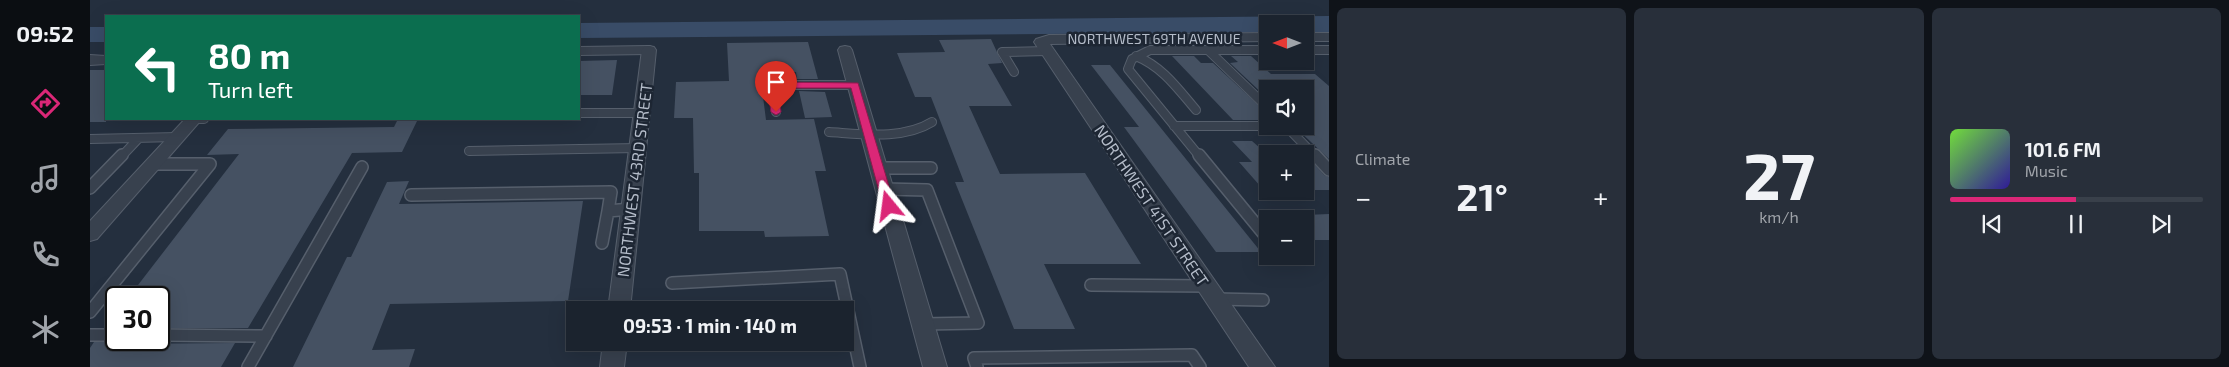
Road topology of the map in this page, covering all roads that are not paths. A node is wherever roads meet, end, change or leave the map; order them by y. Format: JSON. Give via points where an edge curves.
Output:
{"nodes":[{"id":1,"x":1259,"y":37,"type":"edge"},
{"id":2,"x":1317,"y":37,"type":"edge"},
{"id":3,"x":1044,"y":47,"type":"junction"},
{"id":4,"x":1329,"y":48,"type":"edge"},
{"id":5,"x":1314,"y":49,"type":"edge"},
{"id":6,"x":650,"y":50,"type":"joint"},
{"id":7,"x":845,"y":50,"type":"dead end"},
{"id":8,"x":1208,"y":50,"type":"junction"},
{"id":9,"x":1259,"y":50,"type":"edge"},
{"id":10,"x":580,"y":51,"type":"edge"},
{"id":11,"x":1136,"y":56,"type":"junction"},
{"id":12,"x":90,"y":60,"type":"edge"},
{"id":13,"x":105,"y":60,"type":"edge"},
{"id":14,"x":1014,"y":72,"type":"dead end"},
{"id":15,"x":855,"y":85,"type":"junction"},
{"id":16,"x":1259,"y":99,"type":"edge"},
{"id":17,"x":1196,"y":110,"type":"dead end"},
{"id":18,"x":776,"y":112,"type":"dead end"},
{"id":19,"x":580,"y":113,"type":"edge"},
{"id":20,"x":642,"y":113,"type":"junction"},
{"id":21,"x":193,"y":120,"type":"edge"},
{"id":22,"x":932,"y":122,"type":"dead end"},
{"id":23,"x":1174,"y":126,"type":"junction"},
{"id":24,"x":1259,"y":126,"type":"edge"},
{"id":25,"x":829,"y":132,"type":"dead end"},
{"id":26,"x":868,"y":133,"type":"junction"},
{"id":27,"x":1295,"y":135,"type":"edge"},
{"id":28,"x":177,"y":137,"type":"junction"},
{"id":29,"x":90,"y":139,"type":"edge"},
{"id":30,"x":138,"y":139,"type":"junction"},
{"id":31,"x":638,"y":148,"type":"junction"},
{"id":32,"x":469,"y":151,"type":"dead end"},
{"id":33,"x":153,"y":164,"type":"junction"},
{"id":34,"x":362,"y":167,"type":"dead end"},
{"id":35,"x":878,"y":168,"type":"junction"},
{"id":36,"x":931,"y":168,"type":"dead end"},
{"id":37,"x":1329,"y":170,"type":"edge"},
{"id":38,"x":90,"y":188,"type":"edge"},
{"id":39,"x":884,"y":189,"type":"junction"},
{"id":40,"x":411,"y":195,"type":"dead end"},
{"id":41,"x":631,"y":209,"type":"junction"},
{"id":42,"x":608,"y":211,"type":"junction"},
{"id":43,"x":1259,"y":228,"type":"edge"},
{"id":44,"x":90,"y":234,"type":"edge"},
{"id":45,"x":602,"y":242,"type":"dead end"},
{"id":46,"x":672,"y":283,"type":"dead end"},
{"id":47,"x":1091,"y":285,"type":"dead end"},
{"id":48,"x":1212,"y":292,"type":"junction"},
{"id":49,"x":1262,"y":300,"type":"dead end"},
{"id":50,"x":620,"y":301,"type":"edge"},
{"id":51,"x":90,"y":312,"type":"edge"},
{"id":52,"x":923,"y":324,"type":"junction"},
{"id":53,"x":90,"y":335,"type":"edge"},
{"id":54,"x":105,"y":335,"type":"edge"},
{"id":55,"x":170,"y":336,"type":"edge"},
{"id":56,"x":266,"y":336,"type":"junction"},
{"id":57,"x":614,"y":351,"type":"edge"},
{"id":58,"x":248,"y":367,"type":"edge"},
{"id":59,"x":612,"y":367,"type":"edge"},
{"id":60,"x":860,"y":367,"type":"edge"},
{"id":61,"x":935,"y":367,"type":"edge"},
{"id":62,"x":977,"y":367,"type":"edge"},
{"id":63,"x":1200,"y":367,"type":"edge"},
{"id":64,"x":1262,"y":367,"type":"edge"}],
"edges":[{"from":1,"to":3,"type":"street","name":"NORTHWEST 69TH AVENUE","via":[[1049,39]]},
{"from":2,"to":4,"type":"lane"},
{"from":3,"to":14,"type":"lane","via":[[1002,52]]},
{"from":3,"to":48,"type":"street","name":"NORTHWEST 41ST STREET"},
{"from":4,"to":5,"type":"lane"},
{"from":6,"to":10,"type":"lane"},
{"from":6,"to":20,"type":"street","name":"NORTHWEST 43RD STREET"},
{"from":7,"to":15,"type":"street"},
{"from":8,"to":9,"type":"lane"},
{"from":8,"to":11,"type":"lane","via":[[1150,50]]},
{"from":8,"to":16,"type":"lane"},
{"from":11,"to":17,"type":"lane","via":[[1145,58],[1170,77]]},
{"from":11,"to":23,"type":"lane","via":[[1128,69]]},
{"from":12,"to":13,"type":"street"},
{"from":15,"to":18,"type":"lane","via":[[772,85]]},
{"from":15,"to":26,"type":"street"},
{"from":19,"to":20,"type":"lane"},
{"from":20,"to":31,"type":"street","name":"NORTHWEST 43RD STREET"},
{"from":21,"to":28,"type":"street"},
{"from":22,"to":26,"type":"lane","via":[[925,128],[908,131]]},
{"from":23,"to":24,"type":"lane"},
{"from":23,"to":43,"type":"lane"},
{"from":25,"to":26,"type":"lane"},
{"from":26,"to":35,"type":"street"},
{"from":27,"to":37,"type":"lane"},
{"from":28,"to":30,"type":"lane"},
{"from":28,"to":33,"type":"street"},
{"from":29,"to":30,"type":"lane"},
{"from":30,"to":38,"type":"lane"},
{"from":31,"to":32,"type":"lane"},
{"from":31,"to":41,"type":"street","name":"NORTHWEST 43RD STREET"},
{"from":33,"to":44,"type":"street"},
{"from":33,"to":51,"type":"lane","via":[[210,164]]},
{"from":34,"to":56,"type":"lane"},
{"from":35,"to":36,"type":"lane"},
{"from":35,"to":39,"type":"street"},
{"from":39,"to":52,"type":"street"},
{"from":39,"to":52,"type":"lane","via":[[927,190],[978,323]]},
{"from":40,"to":42,"type":"lane","via":[[611,192]]},
{"from":41,"to":42,"type":"lane"},
{"from":41,"to":50,"type":"street","name":"NORTHWEST 43RD STREET"},
{"from":42,"to":45,"type":"lane"},
{"from":46,"to":60,"type":"lane","via":[[840,274]]},
{"from":47,"to":48,"type":"lane"},
{"from":48,"to":49,"type":"lane"},
{"from":48,"to":64,"type":"street","name":"NORTHWEST 41ST STREET"},
{"from":52,"to":61,"type":"street"},
{"from":53,"to":54,"type":"lane"},
{"from":55,"to":56,"type":"lane"},
{"from":56,"to":58,"type":"lane"},
{"from":57,"to":59,"type":"street"},
{"from":62,"to":63,"type":"lane","via":[[974,358],[1192,355]]}]}
